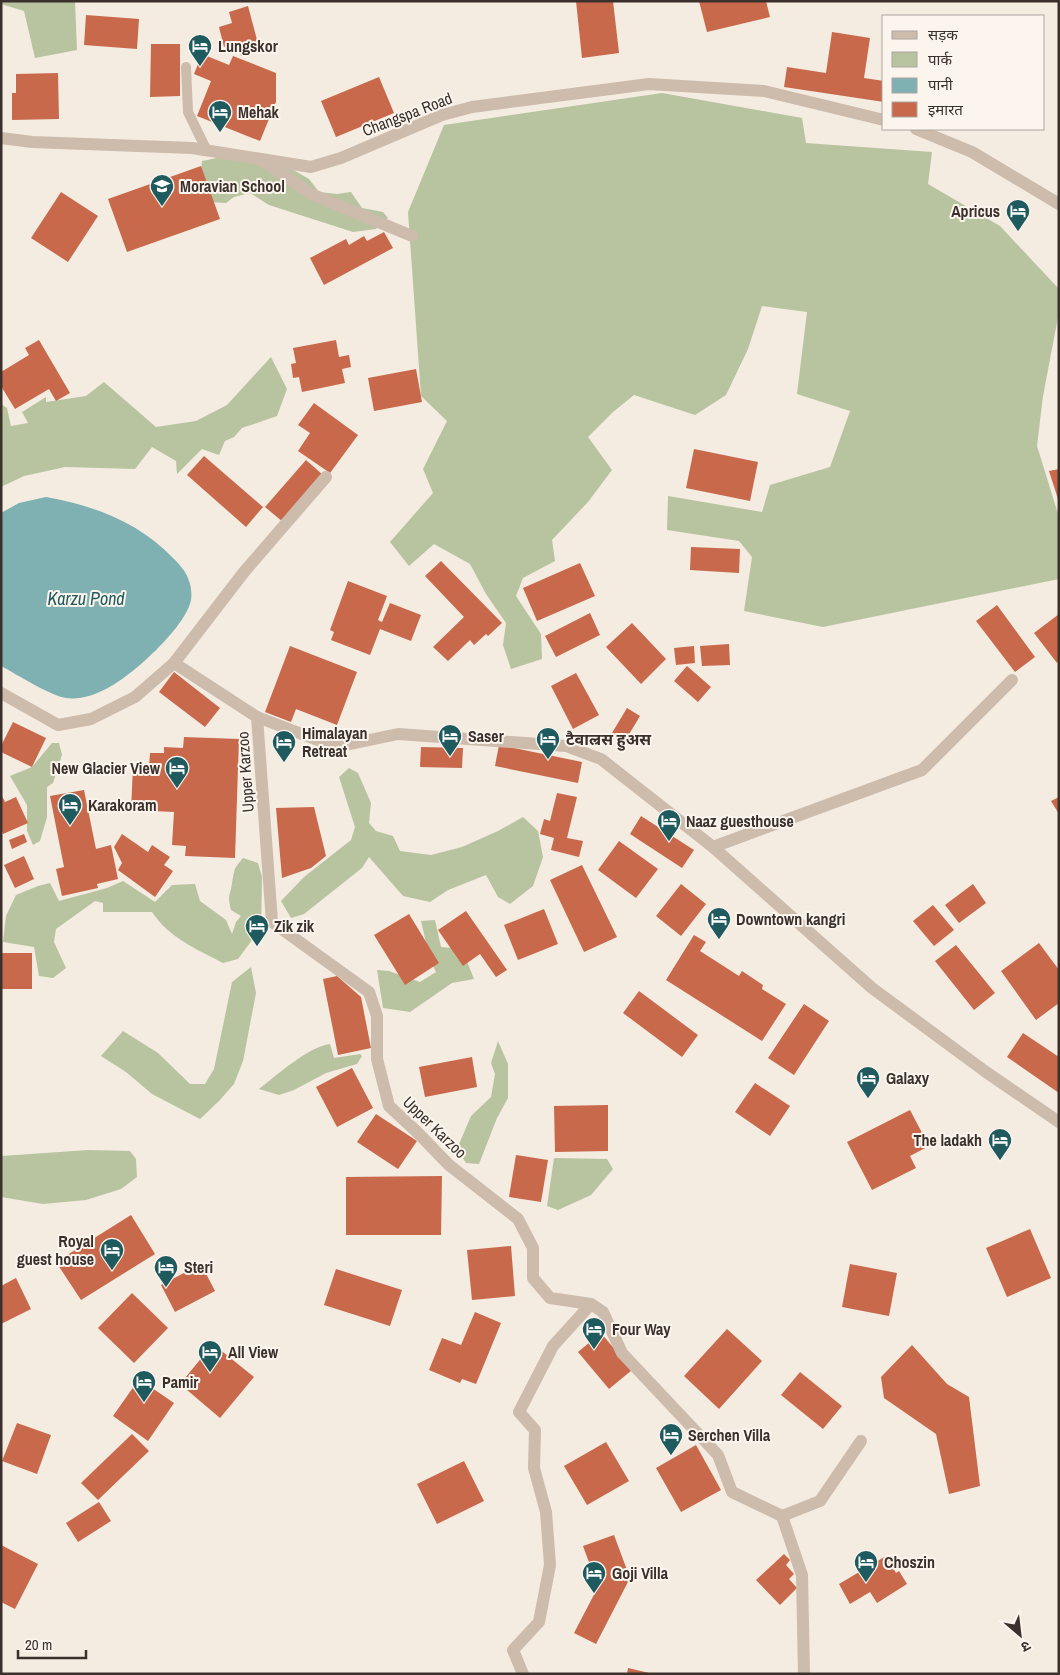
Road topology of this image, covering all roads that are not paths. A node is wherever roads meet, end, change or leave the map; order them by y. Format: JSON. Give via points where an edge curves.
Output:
{"nodes":[{"id":1,"x":186,"y":67,"type":"dead end"},
{"id":2,"x":882,"y":120,"type":"edge"},
{"id":3,"x":918,"y":130,"type":"edge"},
{"id":4,"x":1,"y":138,"type":"edge"},
{"id":5,"x":206,"y":149,"type":"junction"},
{"id":6,"x":260,"y":158,"type":"junction"},
{"id":7,"x":1059,"y":204,"type":"edge"},
{"id":8,"x":412,"y":236,"type":"dead end"},
{"id":9,"x":326,"y":477,"type":"dead end"},
{"id":10,"x":174,"y":663,"type":"junction"},
{"id":11,"x":1012,"y":680,"type":"dead end"},
{"id":12,"x":1,"y":693,"type":"edge"},
{"id":13,"x":258,"y":717,"type":"junction"},
{"id":14,"x":713,"y":847,"type":"junction"},
{"id":15,"x":1059,"y":1122,"type":"edge"},
{"id":16,"x":591,"y":1304,"type":"junction"},
{"id":17,"x":861,"y":1441,"type":"dead end"},
{"id":18,"x":782,"y":1516,"type":"junction"},
{"id":19,"x":523,"y":1674,"type":"edge"},
{"id":20,"x":804,"y":1674,"type":"edge"}],
"edges":[{"from":1,"to":5,"type":"lane","via":[[188,112]]},
{"from":2,"to":6,"type":"street","name":"Changspa Road","via":[[764,91],[649,84],[472,107],[442,115],[341,158],[311,167]]},
{"from":3,"to":7,"type":"street","via":[[972,152]]},
{"from":4,"to":5,"type":"street","name":"Changspa Road"},
{"from":5,"to":6,"type":"street","name":"Changspa Road"},
{"from":6,"to":8,"type":"street","via":[[311,194]]},
{"from":9,"to":10,"type":"street","via":[[244,572]]},
{"from":10,"to":12,"type":"street","via":[[135,697],[91,719],[58,725]]},
{"from":10,"to":13,"type":"street","name":"Upper Karzoo"},
{"from":11,"to":14,"type":"street","via":[[922,770]]},
{"from":13,"to":14,"type":"street","via":[[336,747],[398,734],[566,746],[601,759]]},
{"from":13,"to":16,"type":"street","name":"Upper Karzoo","via":[[272,922],[369,992],[377,1016],[377,1058],[389,1106],[449,1165],[518,1220],[533,1248],[533,1278],[550,1298]]},
{"from":14,"to":15,"type":"street","via":[[872,988]]},
{"from":16,"to":18,"type":"street","via":[[603,1312],[622,1353],[718,1455],[732,1492]]},
{"from":16,"to":19,"type":"street","via":[[553,1346],[519,1412],[535,1430],[534,1468],[546,1512],[550,1565],[539,1622],[513,1650]]},
{"from":17,"to":18,"type":"street","via":[[820,1501]]},
{"from":18,"to":20,"type":"street","via":[[802,1575]]}]}
